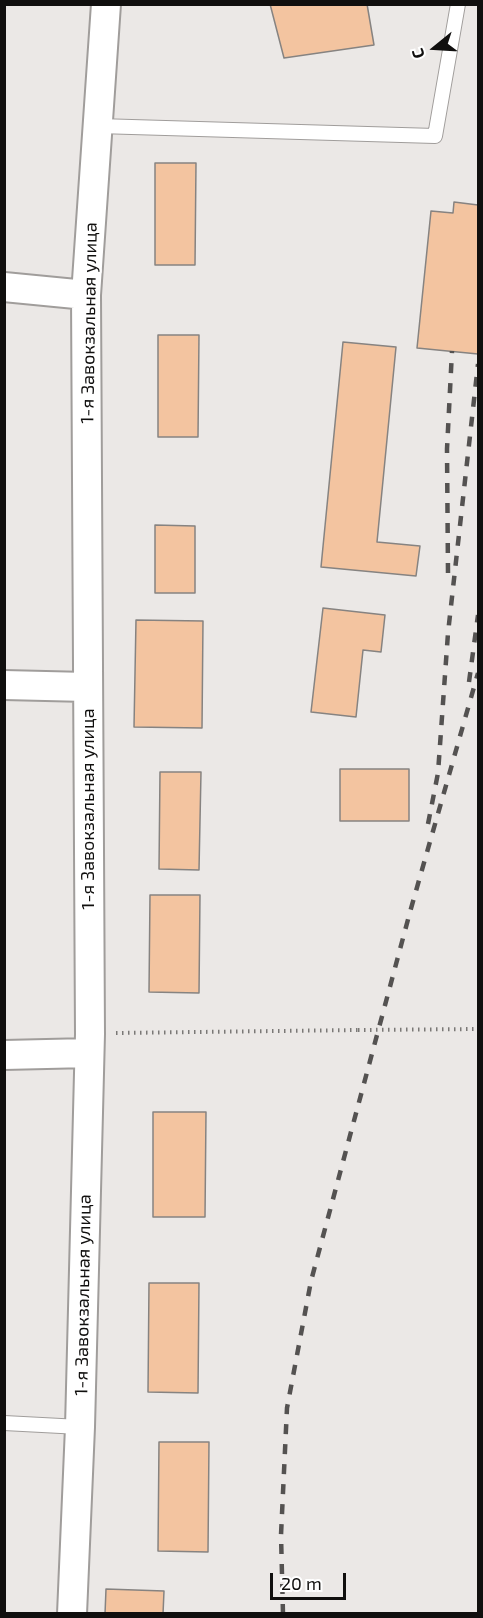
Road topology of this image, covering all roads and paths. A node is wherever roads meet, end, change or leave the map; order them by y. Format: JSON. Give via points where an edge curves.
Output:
{"nodes":[{"id":1,"x":106,"y":4,"type":"edge"},
{"id":2,"x":458,"y":4,"type":"edge"},
{"id":3,"x":98,"y":126,"type":"junction"},
{"id":4,"x":4,"y":287,"type":"edge"},
{"id":5,"x":86,"y":296,"type":"junction"},
{"id":6,"x":4,"y":685,"type":"edge"},
{"id":7,"x":87,"y":687,"type":"junction"},
{"id":8,"x":478,"y":1029,"type":"edge"},
{"id":9,"x":89,"y":1043,"type":"junction"},
{"id":10,"x":4,"y":1055,"type":"edge"},
{"id":11,"x":4,"y":1423,"type":"edge"},
{"id":12,"x":80,"y":1427,"type":"junction"},
{"id":13,"x":72,"y":1614,"type":"edge"}],
"edges":[{"from":1,"to":3,"type":"street","name":"1-я Завокзальная улица"},
{"from":2,"to":3,"type":"lane","via":[[435,136]]},
{"from":3,"to":5,"type":"street","name":"1-я Завокзальная улица"},
{"from":4,"to":5,"type":"street"},
{"from":5,"to":7,"type":"street","name":"1-я Завокзальная улица"},
{"from":6,"to":7,"type":"street"},
{"from":7,"to":9,"type":"street","name":"1-я Завокзальная улица"},
{"from":8,"to":9,"type":"path","bridge":true,"via":[[252,1032]]},
{"from":9,"to":10,"type":"street"},
{"from":9,"to":12,"type":"street","name":"1-я Завокзальная улица"},
{"from":11,"to":12,"type":"lane"},
{"from":12,"to":13,"type":"street","name":"1-я Завокзальная улица"}]}
